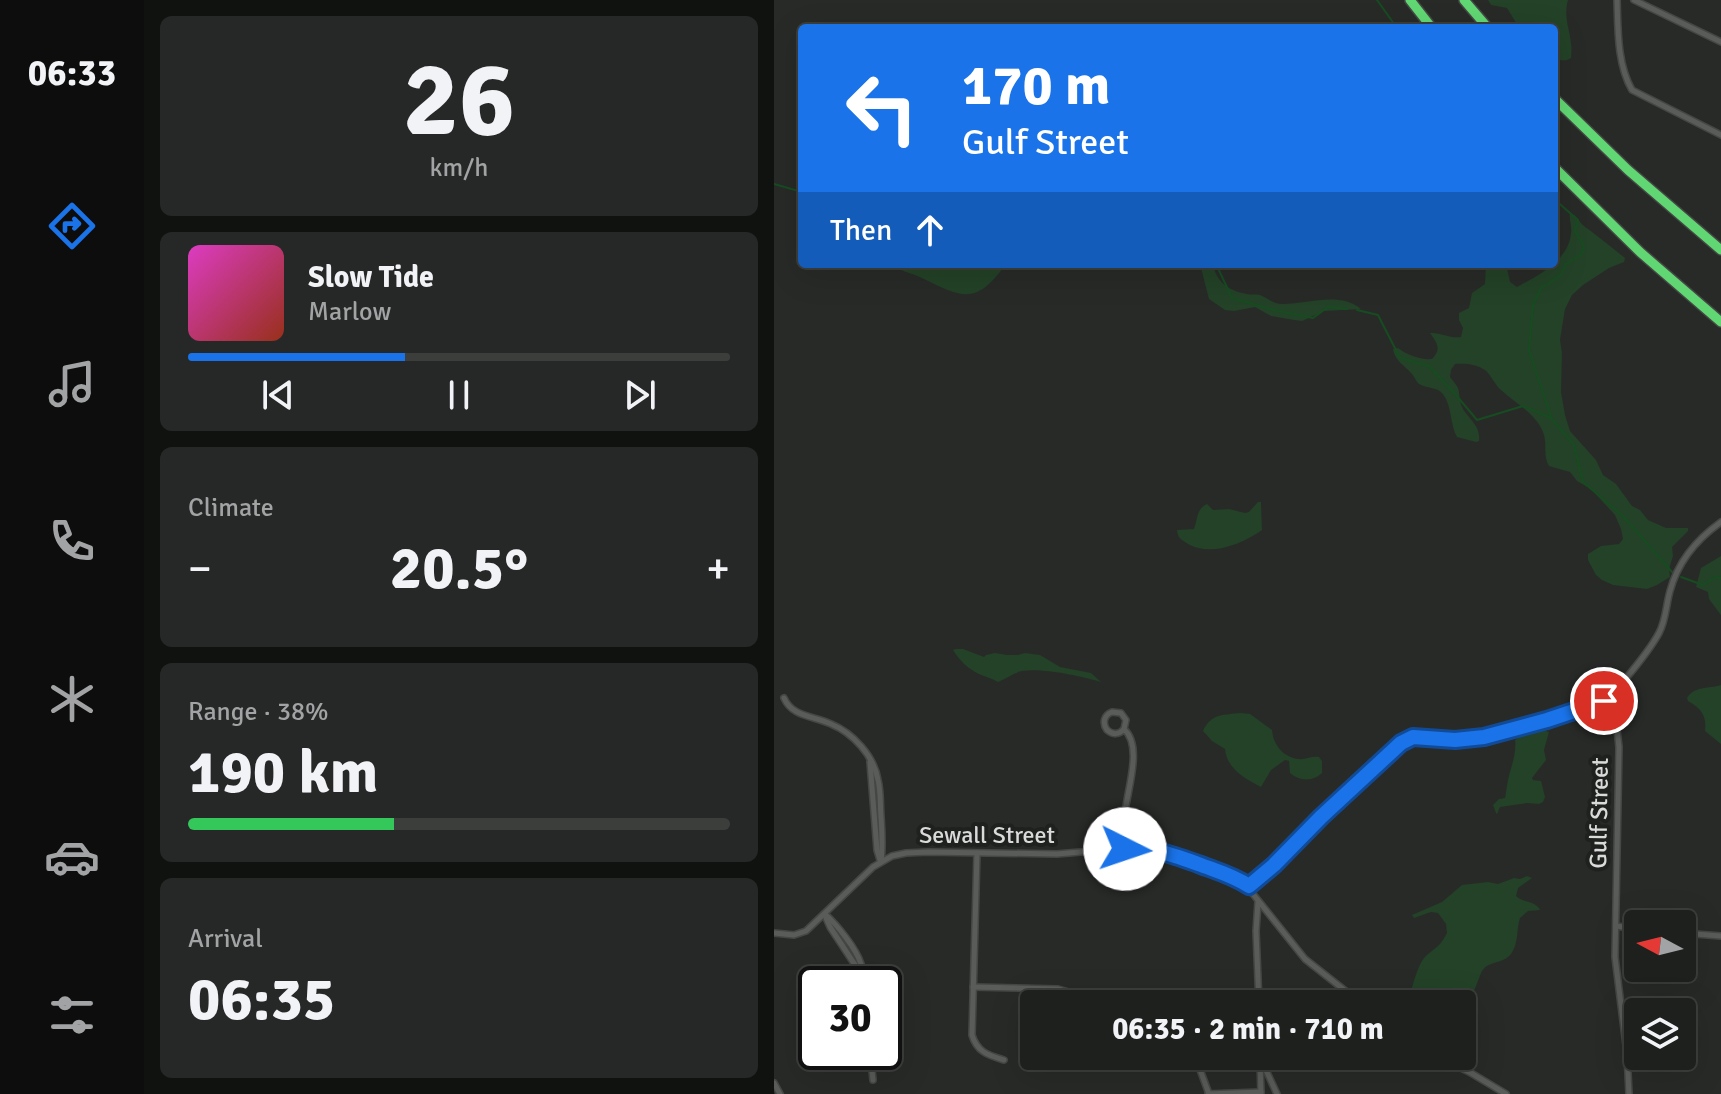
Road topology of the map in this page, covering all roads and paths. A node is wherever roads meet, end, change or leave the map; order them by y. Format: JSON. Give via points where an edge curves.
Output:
{"nodes":[{"id":1,"x":1410,"y":0,"type":"edge"},
{"id":2,"x":1464,"y":0,"type":"edge"},
{"id":3,"x":1617,"y":0,"type":"edge"},
{"id":4,"x":1634,"y":0,"type":"edge"},
{"id":5,"x":1429,"y":24,"type":"edge"},
{"id":6,"x":1485,"y":24,"type":"edge"},
{"id":7,"x":1721,"y":42,"type":"edge"},
{"id":8,"x":1558,"y":102,"type":"edge"},
{"id":9,"x":1721,"y":135,"type":"edge"},
{"id":10,"x":1558,"y":171,"type":"edge"},
{"id":11,"x":1721,"y":250,"type":"edge"},
{"id":12,"x":1721,"y":322,"type":"edge"},
{"id":13,"x":1721,"y":522,"type":"edge"},
{"id":14,"x":784,"y":698,"type":"dead end"},
{"id":15,"x":1610,"y":698,"type":"junction"},
{"id":16,"x":1124,"y":729,"type":"junction"},
{"id":17,"x":1125,"y":849,"type":"junction"},
{"id":18,"x":977,"y":853,"type":"junction"},
{"id":19,"x":881,"y":862,"type":"junction"},
{"id":20,"x":1249,"y":886,"type":"junction"},
{"id":21,"x":1258,"y":902,"type":"junction"},
{"id":22,"x":825,"y":914,"type":"junction"},
{"id":23,"x":1616,"y":926,"type":"junction"},
{"id":24,"x":1624,"y":927,"type":"edge"},
{"id":25,"x":774,"y":933,"type":"edge"},
{"id":26,"x":1696,"y":934,"type":"edge"},
{"id":27,"x":1721,"y":936,"type":"edge"},
{"id":28,"x":856,"y":966,"type":"edge"},
{"id":29,"x":973,"y":987,"type":"junction"},
{"id":30,"x":1062,"y":990,"type":"edge"},
{"id":31,"x":1258,"y":990,"type":"edge"},
{"id":32,"x":1344,"y":990,"type":"edge"},
{"id":33,"x":1004,"y":1060,"type":"dead end"},
{"id":34,"x":872,"y":1070,"type":"edge"},
{"id":35,"x":1200,"y":1070,"type":"edge"},
{"id":36,"x":1260,"y":1070,"type":"edge"},
{"id":37,"x":1266,"y":1070,"type":"edge"},
{"id":38,"x":1465,"y":1070,"type":"edge"},
{"id":39,"x":873,"y":1080,"type":"dead end"},
{"id":40,"x":774,"y":1083,"type":"edge"},
{"id":41,"x":1261,"y":1093,"type":"edge"},
{"id":42,"x":780,"y":1094,"type":"edge"},
{"id":43,"x":1208,"y":1094,"type":"edge"},
{"id":44,"x":1277,"y":1094,"type":"edge"},
{"id":45,"x":1506,"y":1094,"type":"edge"},
{"id":46,"x":1629,"y":1094,"type":"edge"}],
"edges":[{"from":1,"to":5,"type":"highway"},
{"from":2,"to":6,"type":"highway"},
{"from":3,"to":9,"type":"street","via":[[1624,72],[1632,90]]},
{"from":4,"to":7,"type":"street"},
{"from":8,"to":11,"type":"highway"},
{"from":10,"to":12,"type":"highway"},
{"from":13,"to":15,"type":"street","via":[[1692,546],[1673,580],[1659,634]]},
{"from":14,"to":19,"type":"street","via":[[796,712],[843,730],[870,761]]},
{"from":15,"to":20,"type":"street","via":[[1510,731],[1460,740],[1413,737],[1401,743]]},
{"from":15,"to":23,"type":"street","name":"Gulf Street","via":[[1619,747]]},
{"from":16,"to":16,"type":"street","via":[[1121,713],[1105,717],[1109,732]]},
{"from":16,"to":17,"type":"street","via":[[1134,754],[1123,821]]},
{"from":17,"to":18,"type":"street","name":"Sewall Street"},
{"from":17,"to":20,"type":"street","name":"Sewall Street","via":[[1175,854]]},
{"from":18,"to":19,"type":"street","name":"Sewall Street","via":[[914,852]]},
{"from":18,"to":29,"type":"street"},
{"from":19,"to":22,"type":"street","name":"Sewall Street"},
{"from":20,"to":21,"type":"street"},
{"from":21,"to":31,"type":"street"},
{"from":21,"to":32,"type":"street","via":[[1305,959]]},
{"from":22,"to":25,"type":"street","name":"Sewall Street","via":[[801,933]]},
{"from":22,"to":28,"type":"street"},
{"from":23,"to":24,"type":"street"},
{"from":23,"to":46,"type":"street","name":"Gulf Street"},
{"from":26,"to":27,"type":"street"},
{"from":29,"to":30,"type":"street"},
{"from":29,"to":33,"type":"street","via":[[973,1038],[984,1053]]},
{"from":34,"to":39,"type":"street"},
{"from":35,"to":43,"type":"street"},
{"from":36,"to":41,"type":"street"},
{"from":37,"to":44,"type":"street"},
{"from":38,"to":45,"type":"street"},
{"from":40,"to":42,"type":"street"},
{"from":41,"to":43,"type":"street"}]}
